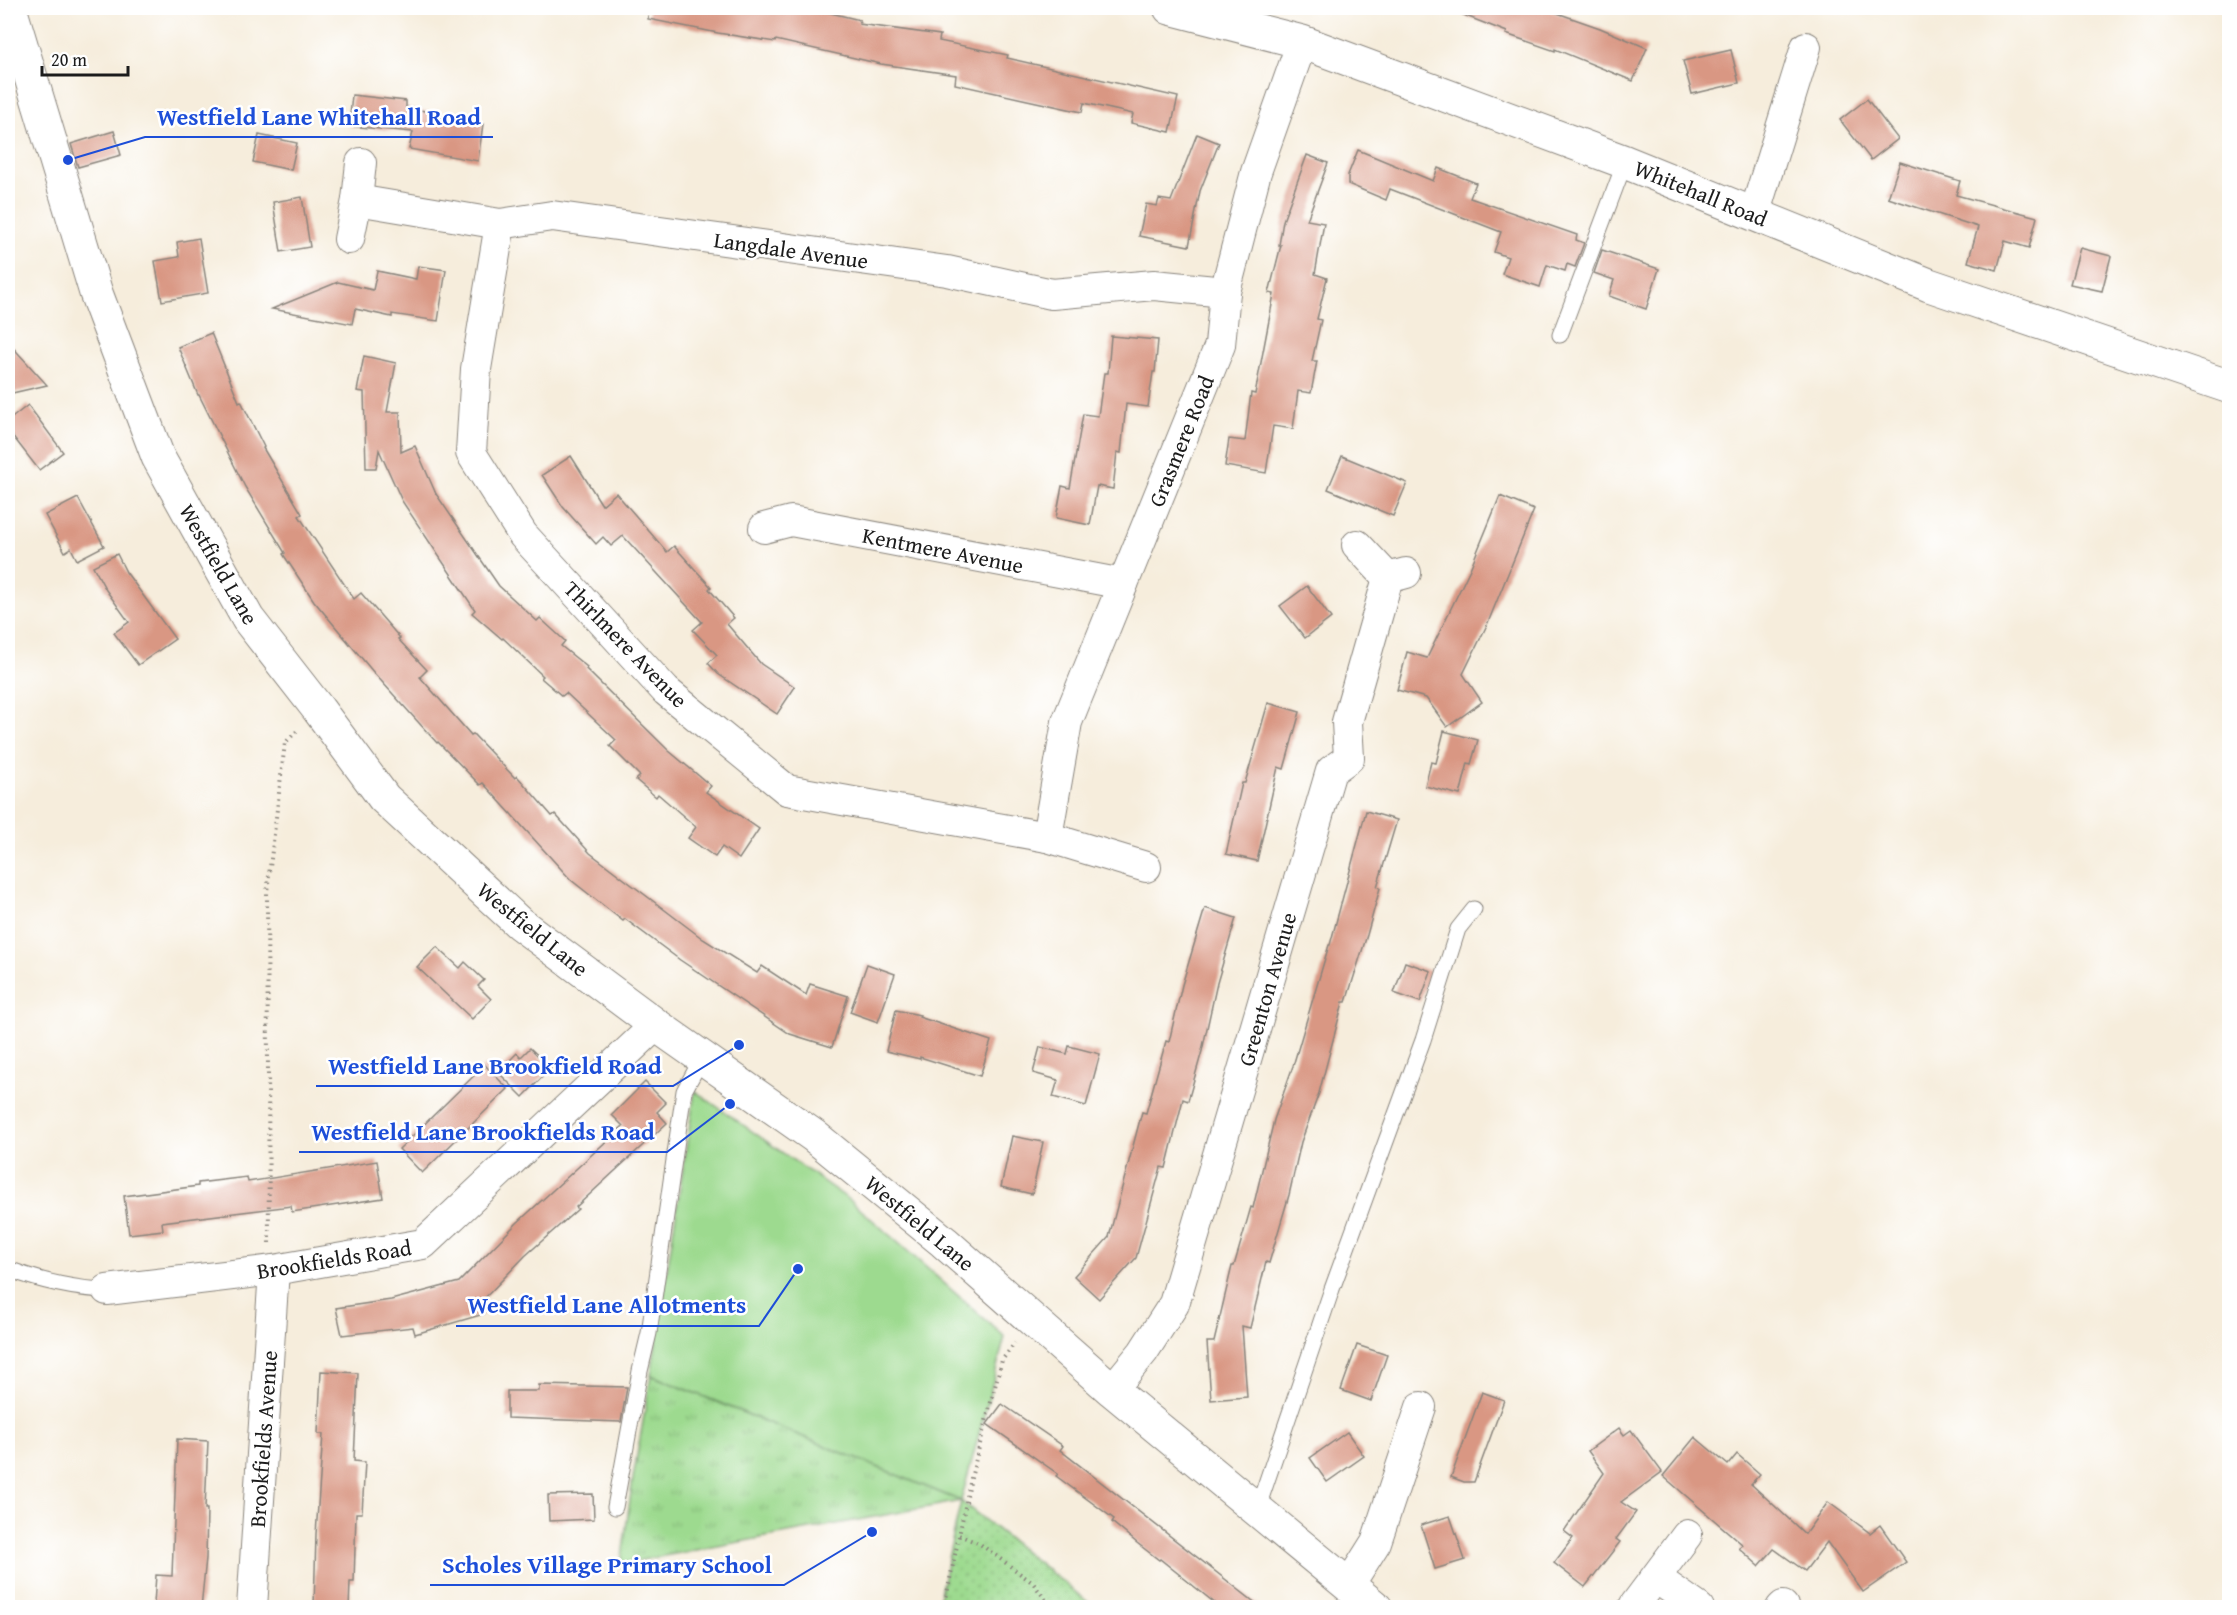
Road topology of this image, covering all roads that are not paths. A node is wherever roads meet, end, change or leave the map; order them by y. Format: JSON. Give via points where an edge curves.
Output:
{"nodes":[{"id":1,"x":1170,"y":8,"type":"edge"},
{"id":2,"x":10,"y":17,"type":"edge"},
{"id":3,"x":1302,"y":42,"type":"junction"},
{"id":4,"x":1806,"y":46,"type":"dead end"},
{"id":5,"x":1625,"y":162,"type":"junction"},
{"id":6,"x":362,"y":163,"type":"dead end"},
{"id":7,"x":357,"y":200,"type":"junction"},
{"id":8,"x":1754,"y":215,"type":"junction"},
{"id":9,"x":500,"y":224,"type":"junction"},
{"id":10,"x":349,"y":239,"type":"dead end"},
{"id":11,"x":1225,"y":292,"type":"junction"},
{"id":12,"x":1560,"y":335,"type":"dead end"},
{"id":13,"x":2229,"y":387,"type":"edge"},
{"id":14,"x":764,"y":528,"type":"dead end"},
{"id":15,"x":1357,"y":545,"type":"dead end"},
{"id":16,"x":1123,"y":584,"type":"junction"},
{"id":17,"x":1047,"y":837,"type":"junction"},
{"id":18,"x":1146,"y":867,"type":"dead end"},
{"id":19,"x":1474,"y":909,"type":"dead end"},
{"id":20,"x":656,"y":1025,"type":"junction"},
{"id":21,"x":702,"y":1058,"type":"junction"},
{"id":22,"x":8,"y":1269,"type":"edge"},
{"id":23,"x":274,"y":1270,"type":"junction"},
{"id":24,"x":107,"y":1290,"type":"joint"},
{"id":25,"x":1112,"y":1390,"type":"junction"},
{"id":26,"x":1421,"y":1407,"type":"dead end"},
{"id":27,"x":615,"y":1507,"type":"dead end"},
{"id":28,"x":1257,"y":1510,"type":"junction"},
{"id":29,"x":1687,"y":1535,"type":"dead end"},
{"id":30,"x":1656,"y":1578,"type":"junction"},
{"id":31,"x":1349,"y":1585,"type":"junction"},
{"id":32,"x":1634,"y":1606,"type":"edge"},
{"id":33,"x":252,"y":1608,"type":"edge"},
{"id":34,"x":1376,"y":1608,"type":"edge"},
{"id":35,"x":1699,"y":1608,"type":"edge"}],
"edges":[{"from":1,"to":3,"type":"main road","name":"Whitehall Road"},
{"from":2,"to":20,"type":"main road","name":"Westfield Lane","via":[[96,293],[158,457],[248,619],[384,798],[519,923]]},
{"from":3,"to":5,"type":"main road","name":"Whitehall Road"},
{"from":3,"to":11,"type":"street","name":"Grasmere Road","via":[[1256,172]]},
{"from":4,"to":8,"type":"street"},
{"from":5,"to":8,"type":"main road","name":"Whitehall Road"},
{"from":5,"to":12,"type":"lane"},
{"from":6,"to":7,"type":"street"},
{"from":7,"to":9,"type":"street","name":"Langdale Avenue"},
{"from":7,"to":10,"type":"street"},
{"from":8,"to":13,"type":"main road","name":"Whitehall Road","via":[[1929,285]]},
{"from":9,"to":11,"type":"street","name":"Langdale Avenue","via":[[552,216],[947,271],[1052,294],[1154,285]]},
{"from":9,"to":17,"type":"street","name":"Thirlmere Avenue","via":[[476,369],[471,453],[523,535],[666,691],[787,790]]},
{"from":11,"to":16,"type":"street","name":"Grasmere Road","via":[[1220,345]]},
{"from":14,"to":16,"type":"street","name":"Kentmere Avenue","via":[[791,521]]},
{"from":15,"to":25,"type":"street","name":"Greenton Avenue","via":[[1397,576],[1347,722],[1349,758],[1331,771],[1174,1304]]},
{"from":16,"to":17,"type":"street","name":"Grasmere Road","via":[[1067,722]]},
{"from":17,"to":18,"type":"street","name":"Thirlmere Avenue"},
{"from":19,"to":28,"type":"lane","via":[[1458,929],[1423,1040]]},
{"from":20,"to":21,"type":"main road","name":"Westfield Lane"},
{"from":20,"to":23,"type":"street","name":"Brookfields Road","via":[[423,1244]]},
{"from":21,"to":25,"type":"main road","name":"Westfield Lane","via":[[814,1136],[944,1242]]},
{"from":21,"to":27,"type":"lane","via":[[684,1091],[649,1333]]},
{"from":22,"to":24,"type":"lane","via":[[80,1290]]},
{"from":23,"to":24,"type":"street","name":"Brookfields Road"},
{"from":23,"to":33,"type":"street","name":"Brookfields Avenue"},
{"from":25,"to":28,"type":"main road","name":"Westfield Lane"},
{"from":26,"to":31,"type":"street","via":[[1376,1542]]},
{"from":28,"to":31,"type":"main road","name":"Westfield Lane"},
{"from":29,"to":30,"type":"street"},
{"from":30,"to":32,"type":"street"},
{"from":30,"to":35,"type":"street"},
{"from":31,"to":34,"type":"main road","name":"Westfield Lane"}]}
